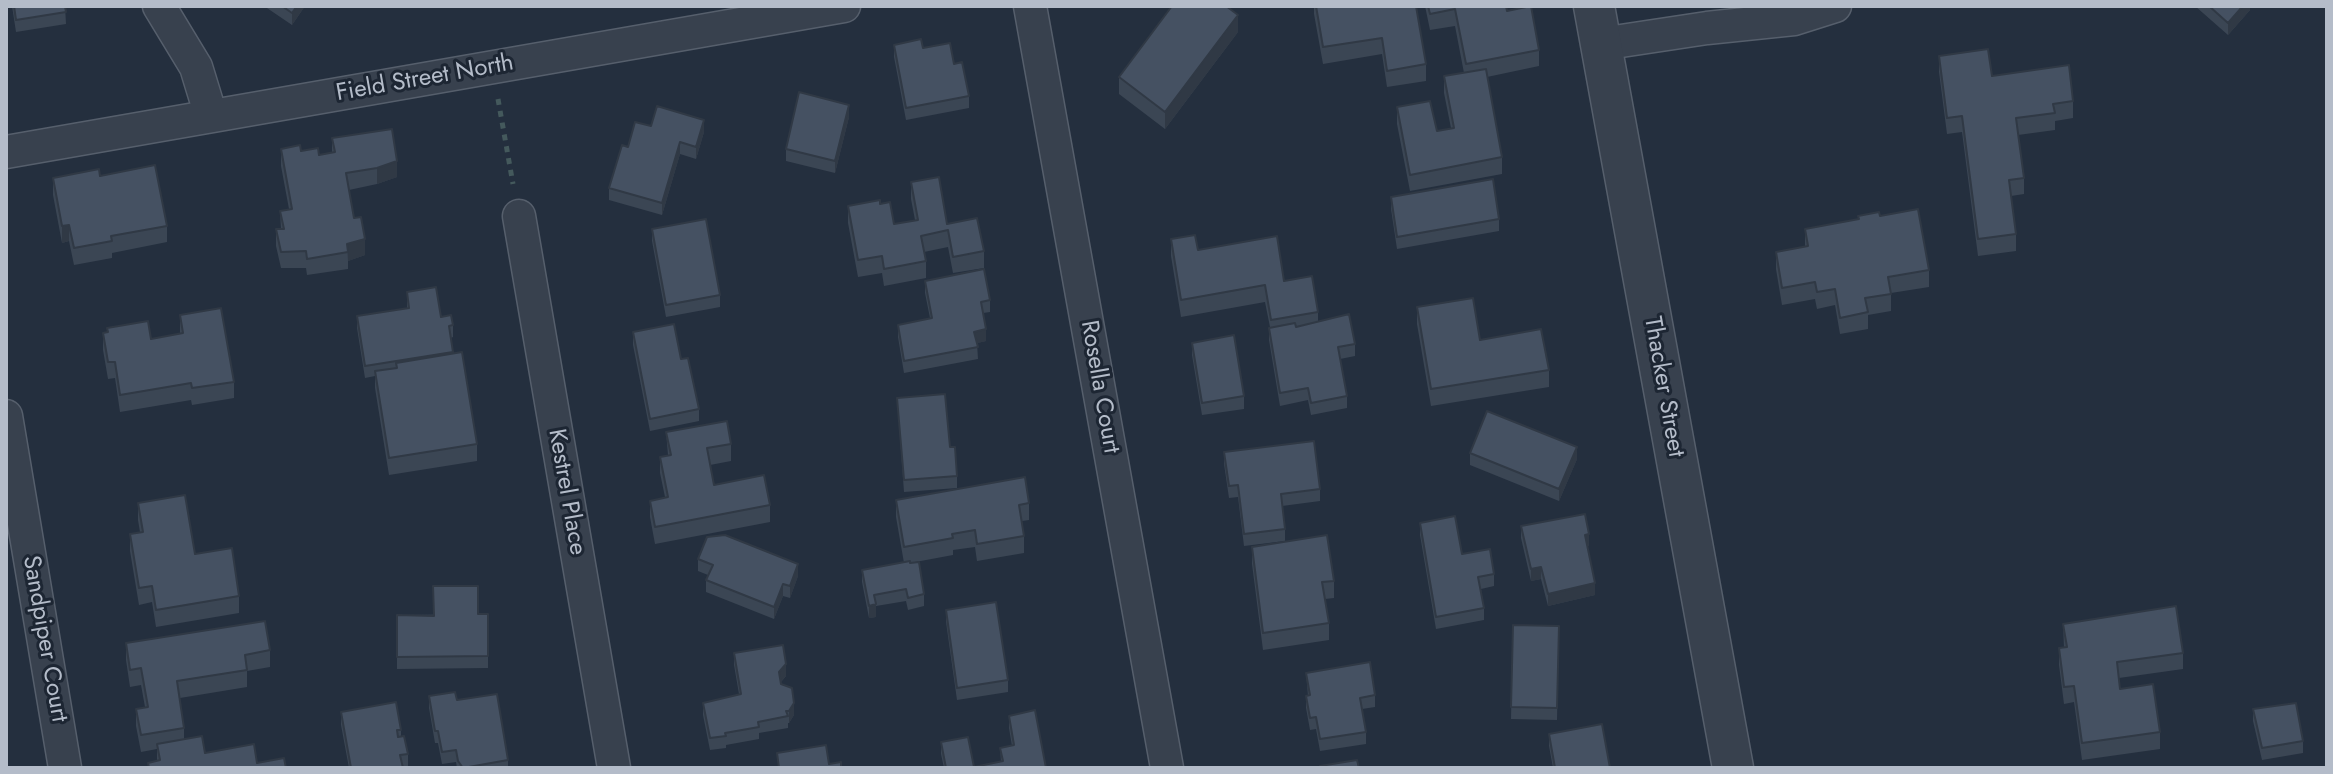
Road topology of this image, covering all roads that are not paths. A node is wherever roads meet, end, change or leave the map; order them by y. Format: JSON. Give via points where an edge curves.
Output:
{"nodes":[{"id":1,"x":159,"y":6,"type":"edge"},
{"id":2,"x":844,"y":6,"type":"edge"},
{"id":3,"x":1030,"y":6,"type":"edge"},
{"id":4,"x":1594,"y":6,"type":"edge"},
{"id":5,"x":1835,"y":6,"type":"edge"},
{"id":6,"x":1601,"y":44,"type":"junction"},
{"id":7,"x":211,"y":116,"type":"junction"},
{"id":8,"x":6,"y":152,"type":"edge"},
{"id":9,"x":519,"y":216,"type":"road end"},
{"id":10,"x":6,"y":416,"type":"edge"},
{"id":11,"x":65,"y":768,"type":"edge"},
{"id":12,"x":614,"y":768,"type":"edge"},
{"id":13,"x":1167,"y":768,"type":"edge"},
{"id":14,"x":1733,"y":768,"type":"edge"}],
"edges":[{"from":1,"to":7,"type":"street","via":[[196,67]]},
{"from":2,"to":7,"type":"street","name":"Field Street North"},
{"from":3,"to":13,"type":"street","name":"Rosella Court"},
{"from":4,"to":6,"type":"street","name":"Thacker Street"},
{"from":5,"to":6,"type":"street","via":[[1794,19]]},
{"from":6,"to":14,"type":"street","name":"Thacker Street"},
{"from":7,"to":8,"type":"street","name":"Field Street North"},
{"from":9,"to":12,"type":"street","name":"Kestrel Place"},
{"from":10,"to":11,"type":"street","name":"Sandpiper Court"}]}
